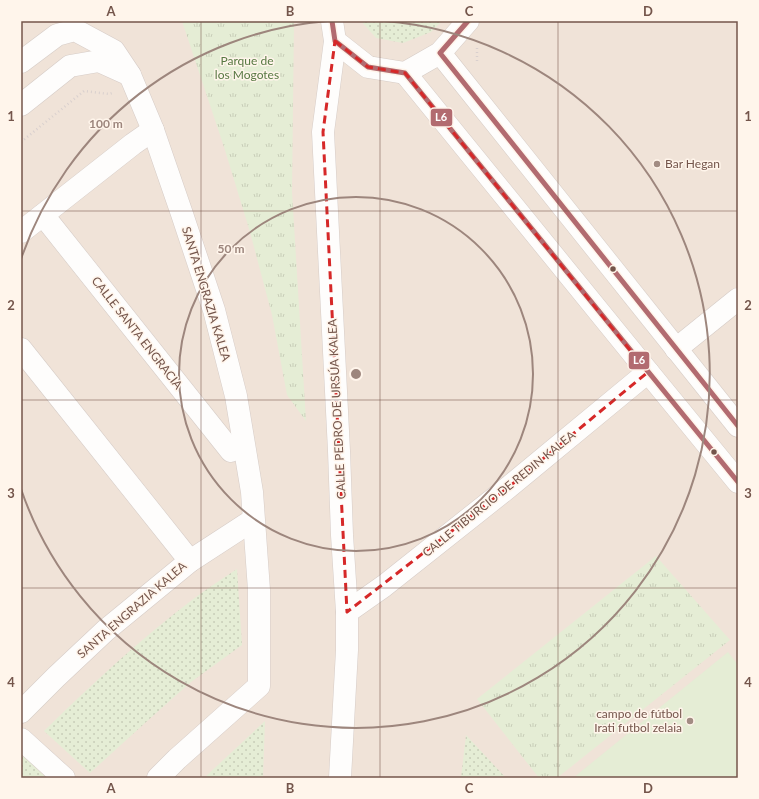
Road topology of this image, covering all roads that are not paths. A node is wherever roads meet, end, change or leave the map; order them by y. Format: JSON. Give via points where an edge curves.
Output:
{"nodes":[{"id":1,"x":468,"y":21,"type":"edge"},
{"id":2,"x":333,"y":31,"type":"edge"},
{"id":3,"x":440,"y":53,"type":"junction"},
{"id":4,"x":21,"y":62,"type":"edge"},
{"id":5,"x":404,"y":73,"type":"junction"},
{"id":6,"x":131,"y":78,"type":"junction"},
{"id":7,"x":21,"y":105,"type":"edge"},
{"id":8,"x":153,"y":130,"type":"junction"},
{"id":9,"x":43,"y":215,"type":"junction"},
{"id":10,"x":21,"y":232,"type":"edge"},
{"id":11,"x":738,"y":299,"type":"edge"},
{"id":12,"x":21,"y":348,"type":"edge"},
{"id":13,"x":676,"y":349,"type":"junction"},
{"id":14,"x":648,"y":372,"type":"junction"},
{"id":15,"x":738,"y":426,"type":"edge"},
{"id":16,"x":231,"y":451,"type":"dead end"},
{"id":17,"x":738,"y":482,"type":"edge"},
{"id":18,"x":254,"y":520,"type":"junction"},
{"id":19,"x":190,"y":561,"type":"junction"},
{"id":20,"x":347,"y":612,"type":"junction"},
{"id":21,"x":21,"y":712,"type":"edge"},
{"id":22,"x":21,"y":739,"type":"edge"},
{"id":23,"x":64,"y":778,"type":"edge"},
{"id":24,"x":158,"y":778,"type":"edge"},
{"id":25,"x":340,"y":778,"type":"edge"}],
"edges":[{"from":1,"to":3,"type":"street"},
{"from":2,"to":5,"type":"street","via":[[368,67]]},
{"from":2,"to":20,"type":"street","name":"CALLE PEDRO DE URSÚA KALEA","via":[[323,132]]},
{"from":3,"to":5,"type":"street"},
{"from":3,"to":13,"type":"street"},
{"from":4,"to":6,"type":"street","name":"SANTA ENGRAZIA KALEA","via":[[57,35],[75,30],[114,51]]},
{"from":5,"to":14,"type":"street"},
{"from":6,"to":7,"type":"street","via":[[99,61],[70,66]]},
{"from":6,"to":8,"type":"street","name":"SANTA ENGRAZIA KALEA"},
{"from":8,"to":9,"type":"street"},
{"from":8,"to":18,"type":"street","name":"SANTA ENGRAZIA KALEA","via":[[214,310],[236,396],[252,492]]},
{"from":9,"to":10,"type":"street"},
{"from":9,"to":16,"type":"street","name":"CALLE SANTA ENGRACIA"},
{"from":11,"to":13,"type":"street"},
{"from":12,"to":19,"type":"street"},
{"from":13,"to":15,"type":"street"},
{"from":14,"to":17,"type":"street"},
{"from":14,"to":20,"type":"street","name":"CALLE TIBURCIO DE REDIN KALEA","via":[[504,491]]},
{"from":18,"to":19,"type":"street","name":"SANTA ENGRAZIA KALEA"},
{"from":18,"to":24,"type":"street","name":"SANTA ENGRAZIA KALEA","via":[[259,590],[259,686]]},
{"from":19,"to":21,"type":"street","name":"SANTA ENGRAZIA KALEA","via":[[106,630]]},
{"from":20,"to":25,"type":"street","name":"CALLE PEDRO DE URSÚA KALEA"},
{"from":22,"to":23,"type":"street"}]}
